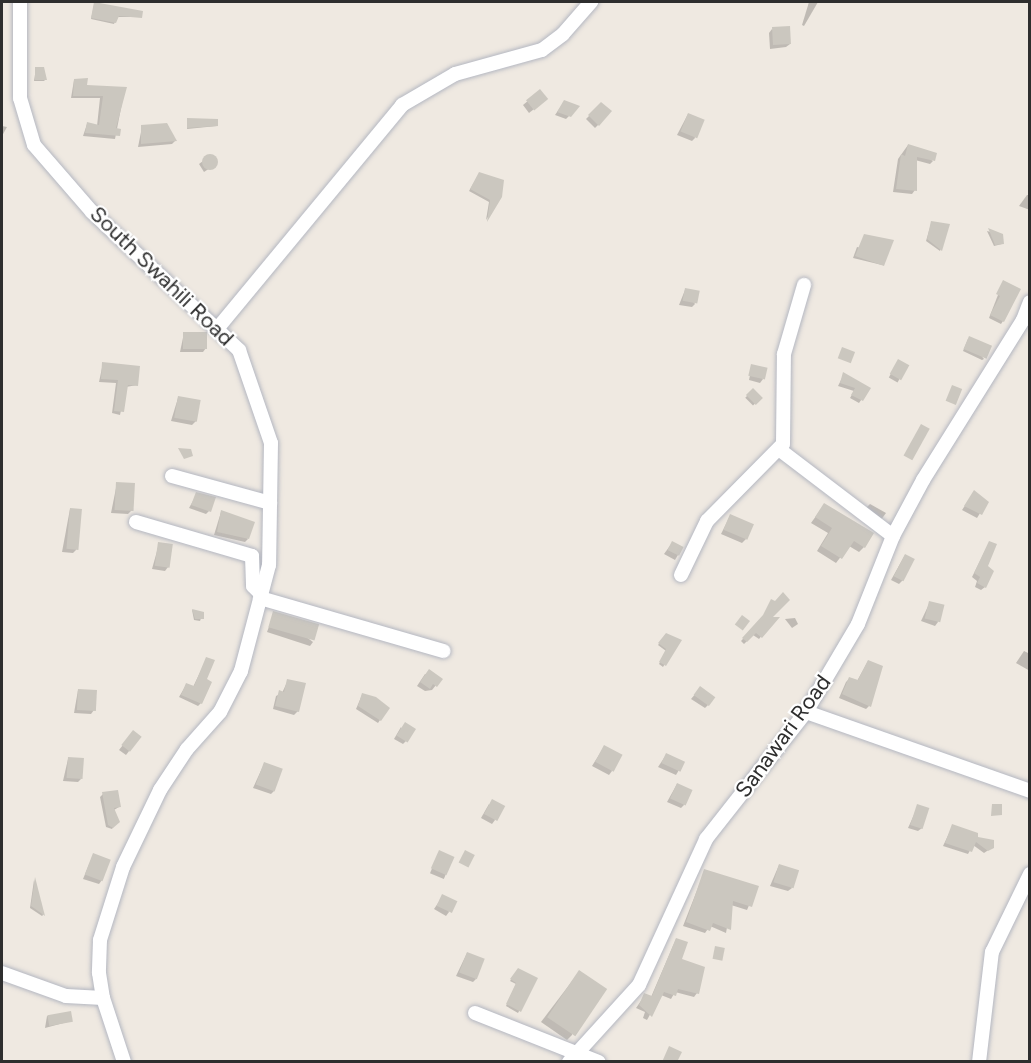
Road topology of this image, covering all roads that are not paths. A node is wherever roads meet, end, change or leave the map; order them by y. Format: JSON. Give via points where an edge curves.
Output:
{"nodes":[{"id":1,"x":20,"y":2,"type":"edge"},
{"id":2,"x":591,"y":2,"type":"edge"},
{"id":3,"x":804,"y":285,"type":"dead end"},
{"id":4,"x":1029,"y":302,"type":"edge"},
{"id":5,"x":217,"y":329,"type":"junction"},
{"id":6,"x":780,"y":450,"type":"junction"},
{"id":7,"x":172,"y":476,"type":"dead end"},
{"id":8,"x":270,"y":503,"type":"junction"},
{"id":9,"x":136,"y":522,"type":"dead end"},
{"id":10,"x":893,"y":536,"type":"junction"},
{"id":11,"x":681,"y":575,"type":"dead end"},
{"id":12,"x":260,"y":596,"type":"junction"},
{"id":13,"x":444,"y":651,"type":"dead end"},
{"id":14,"x":806,"y":712,"type":"junction"},
{"id":15,"x":1029,"y":791,"type":"edge"},
{"id":16,"x":1029,"y":874,"type":"edge"},
{"id":17,"x":2,"y":973,"type":"edge"},
{"id":18,"x":103,"y":998,"type":"junction"},
{"id":19,"x":475,"y":1013,"type":"dead end"},
{"id":20,"x":573,"y":1058,"type":"edge"},
{"id":21,"x":124,"y":1062,"type":"edge"},
{"id":22,"x":599,"y":1062,"type":"edge"},
{"id":23,"x":979,"y":1062,"type":"edge"}],
"edges":[{"from":1,"to":5,"type":"street","name":"South Swahili Road","via":[[20,98],[34,145],[92,212]]},
{"from":2,"to":5,"type":"street","via":[[563,34],[542,50],[447,78],[402,105]]},
{"from":3,"to":6,"type":"street","via":[[784,354],[785,433]]},
{"from":4,"to":10,"type":"street","name":"Sanawari Road","via":[[1023,320],[929,470]]},
{"from":5,"to":8,"type":"street","name":"South Swahili Road","via":[[239,350],[271,443]]},
{"from":6,"to":10,"type":"street"},
{"from":6,"to":11,"type":"street","via":[[707,521]]},
{"from":7,"to":8,"type":"street"},
{"from":8,"to":12,"type":"street","name":"South Swahili Road","via":[[269,565]]},
{"from":9,"to":12,"type":"street","via":[[252,555],[253,586]]},
{"from":10,"to":14,"type":"street","name":"Sanawari Road","via":[[858,624]]},
{"from":12,"to":13,"type":"street"},
{"from":12,"to":18,"type":"street","name":"South Swahili Road","via":[[241,671],[220,712],[160,790],[123,867],[100,940]]},
{"from":14,"to":15,"type":"street"},
{"from":14,"to":20,"type":"street","name":"Sanawari Road","via":[[706,839],[639,985]]},
{"from":16,"to":23,"type":"street","via":[[992,952]]},
{"from":17,"to":18,"type":"street","via":[[66,996]]},
{"from":18,"to":21,"type":"street","name":"South Swahili Road"},
{"from":19,"to":20,"type":"street"},
{"from":20,"to":22,"type":"street"}]}
